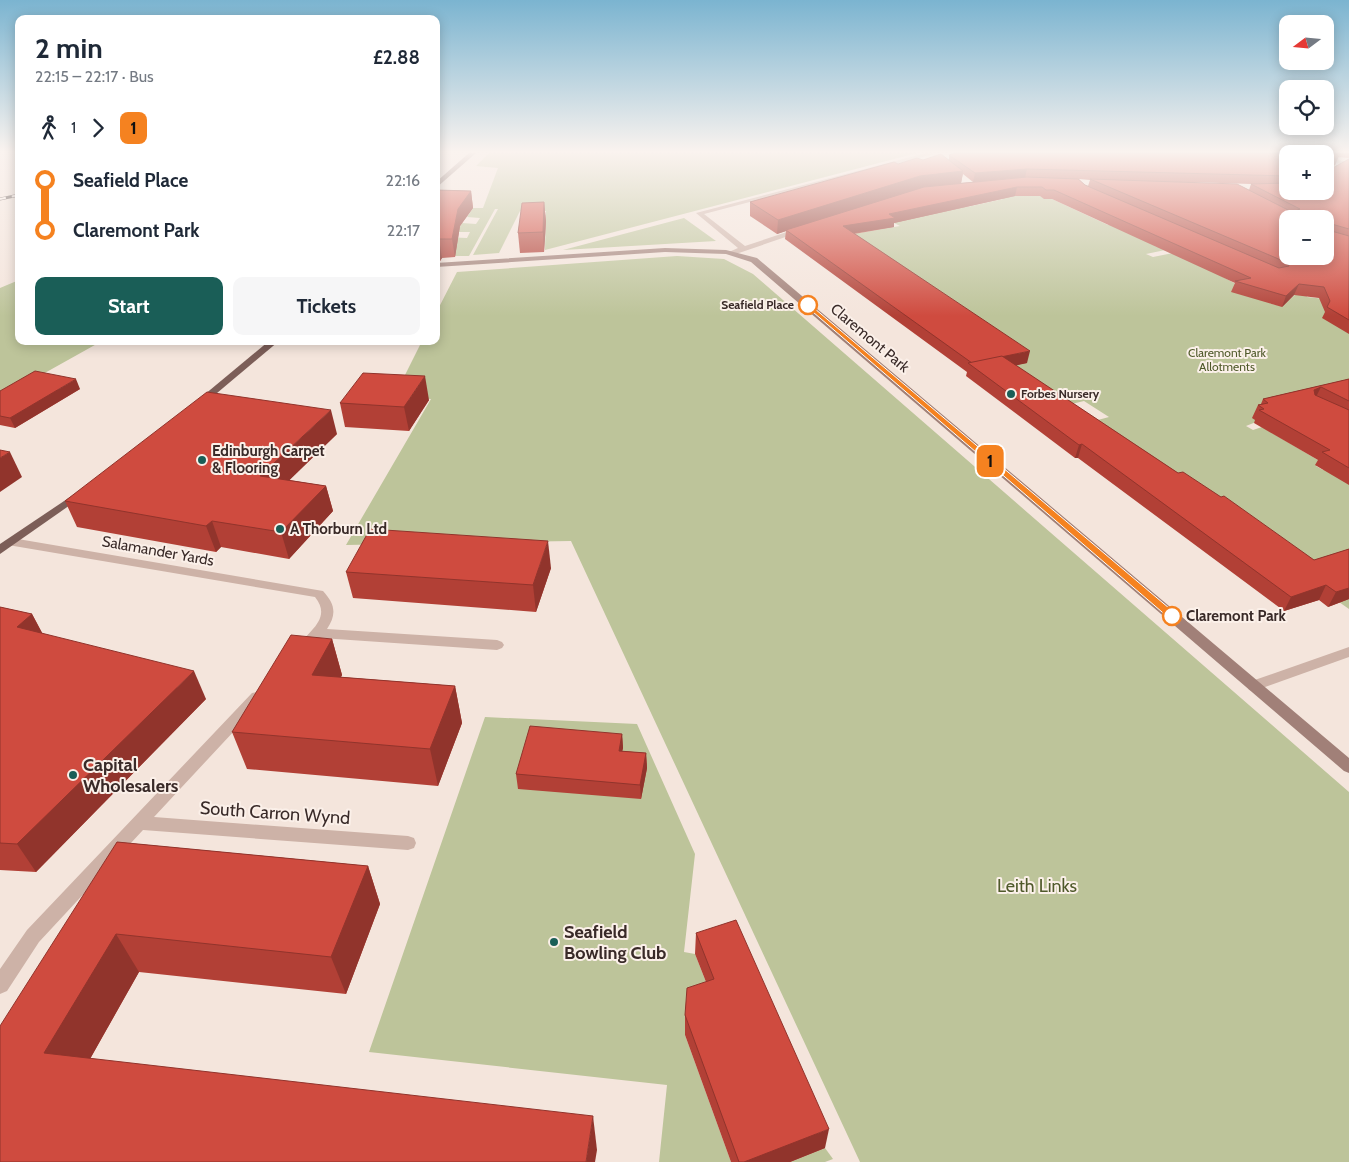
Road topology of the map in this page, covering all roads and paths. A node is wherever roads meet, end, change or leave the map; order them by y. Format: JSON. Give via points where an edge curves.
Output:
{"nodes":[{"id":1,"x":722,"y":207,"type":"edge"},
{"id":2,"x":809,"y":228,"type":"edge"},
{"id":3,"x":738,"y":251,"type":"junction"},
{"id":4,"x":440,"y":265,"type":"edge"},
{"id":5,"x":270,"y":345,"type":"edge"},
{"id":6,"x":196,"y":406,"type":"edge"},
{"id":7,"x":88,"y":487,"type":"edge"},
{"id":8,"x":12,"y":542,"type":"junction"},
{"id":9,"x":0,"y":550,"type":"edge"},
{"id":10,"x":318,"y":633,"type":"junction"},
{"id":11,"x":498,"y":646,"type":"dead end"},
{"id":12,"x":1349,"y":652,"type":"edge"},
{"id":13,"x":291,"y":661,"type":"edge"},
{"id":14,"x":1254,"y":686,"type":"junction"},
{"id":15,"x":265,"y":689,"type":"edge"},
{"id":16,"x":1349,"y":767,"type":"edge"},
{"id":17,"x":140,"y":823,"type":"junction"},
{"id":18,"x":408,"y":843,"type":"dead end"},
{"id":19,"x":0,"y":985,"type":"edge"}],
"edges":[{"from":1,"to":3,"type":"street","via":[[699,213]]},
{"from":2,"to":3,"type":"street"},
{"from":3,"to":4,"type":"street","via":[[665,250]]},
{"from":3,"to":14,"type":"street","name":"Claremont Park","via":[[759,263]]},
{"from":5,"to":6,"type":"main road"},
{"from":7,"to":8,"type":"main road"},
{"from":8,"to":9,"type":"main road"},
{"from":8,"to":10,"type":"street","name":"Salamander Yards","via":[[318,594],[327,602],[329,611]]},
{"from":10,"to":11,"type":"street"},
{"from":10,"to":13,"type":"street"},
{"from":12,"to":14,"type":"street"},
{"from":14,"to":16,"type":"street","name":"Claremont Park"},
{"from":15,"to":17,"type":"street"},
{"from":17,"to":18,"type":"street","name":"South Carron Wynd"},
{"from":17,"to":19,"type":"street","via":[[33,936]]}]}
